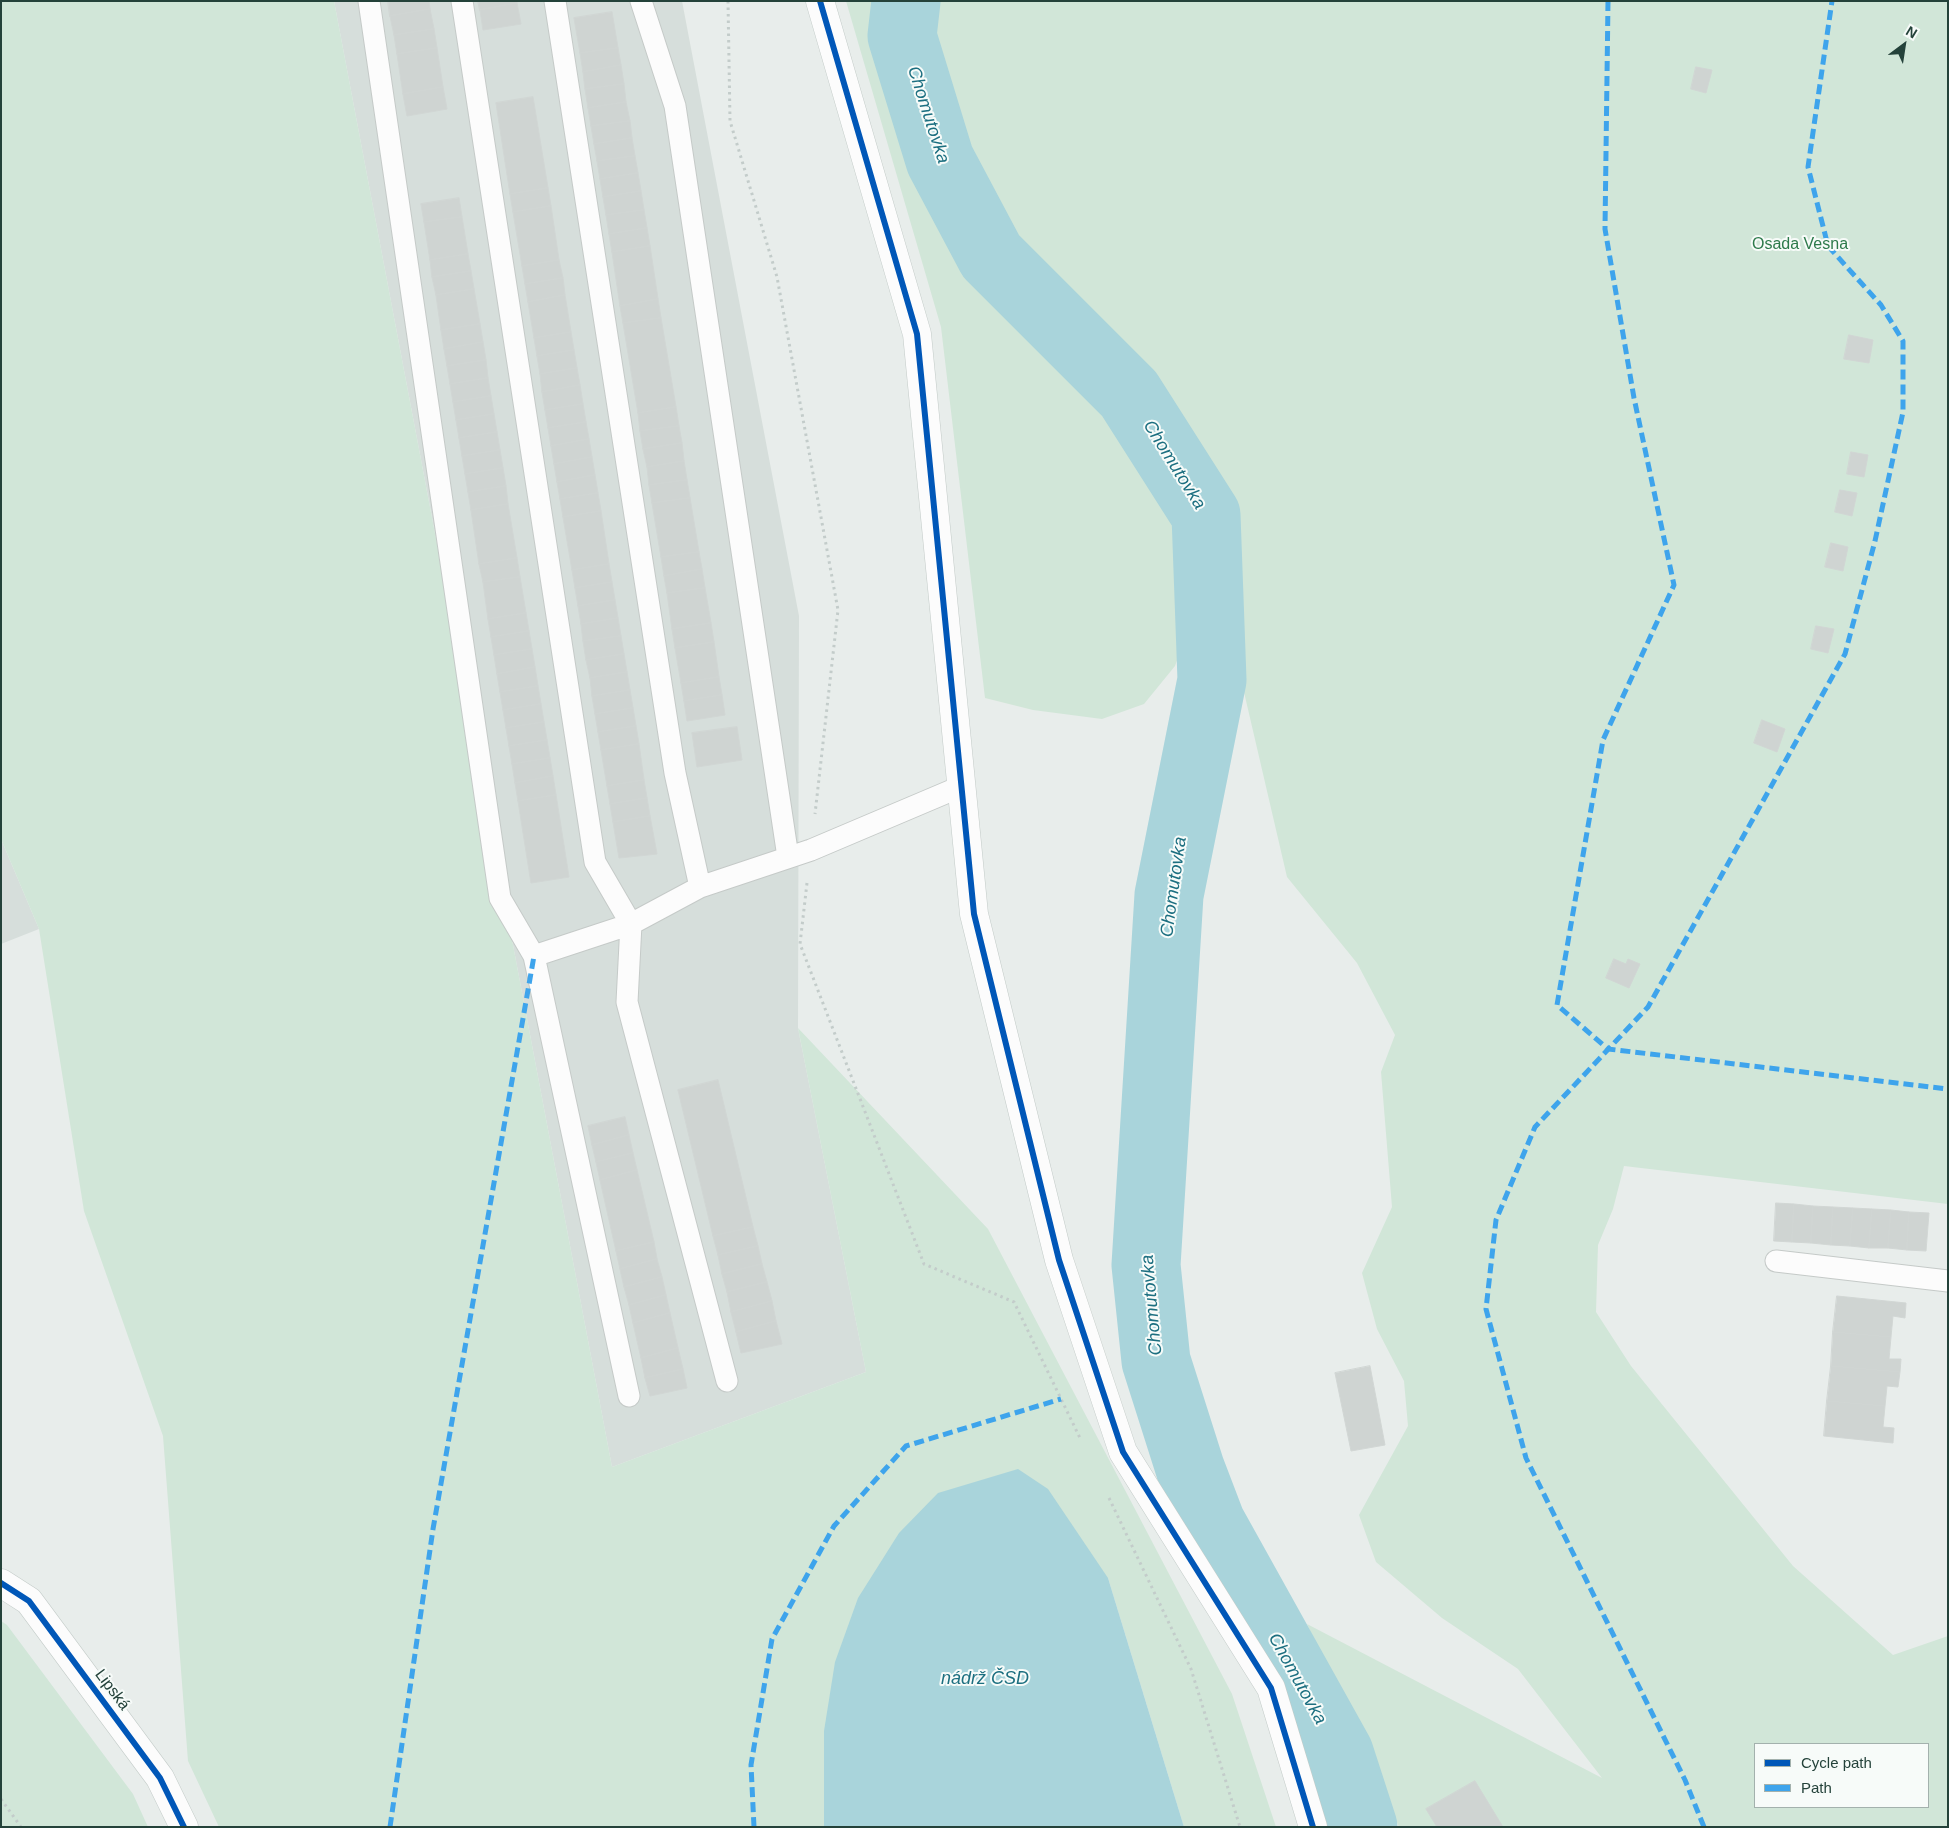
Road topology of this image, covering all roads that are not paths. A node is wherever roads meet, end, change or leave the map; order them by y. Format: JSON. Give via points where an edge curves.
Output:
{"nodes":[{"id":1,"x":369,"y":1,"type":"edge"},
{"id":2,"x":462,"y":1,"type":"edge"},
{"id":3,"x":555,"y":1,"type":"edge"},
{"id":4,"x":641,"y":1,"type":"edge"},
{"id":5,"x":820,"y":1,"type":"edge"},
{"id":6,"x":962,"y":786,"type":"junction"},
{"id":7,"x":788,"y":857,"type":"junction"},
{"id":8,"x":700,"y":887,"type":"junction"},
{"id":9,"x":631,"y":924,"type":"junction"},
{"id":10,"x":534,"y":956,"type":"junction"},
{"id":11,"x":1776,"y":1261,"type":"dead end"},
{"id":12,"x":1948,"y":1281,"type":"edge"},
{"id":13,"x":727,"y":1381,"type":"dead end"},
{"id":14,"x":629,"y":1396,"type":"dead end"},
{"id":15,"x":1,"y":1583,"type":"edge"},
{"id":16,"x":184,"y":1827,"type":"edge"},
{"id":17,"x":1313,"y":1827,"type":"edge"}],
"edges":[{"from":1,"to":10,"type":"lane","via":[[500,898]]},
{"from":2,"to":9,"type":"lane","via":[[595,862]]},
{"from":3,"to":8,"type":"lane","via":[[674,774]]},
{"from":4,"to":7,"type":"lane","via":[[675,106]]},
{"from":5,"to":6,"type":"street","via":[[917,334]]},
{"from":6,"to":7,"type":"lane"},
{"from":6,"to":17,"type":"street","via":[[977,924],[1058,1260],[1123,1452],[1271,1688]]},
{"from":7,"to":8,"type":"lane"},
{"from":8,"to":9,"type":"lane"},
{"from":9,"to":10,"type":"lane"},
{"from":9,"to":13,"type":"lane","via":[[627,1002]]},
{"from":10,"to":14,"type":"lane"},
{"from":11,"to":12,"type":"lane"},
{"from":15,"to":16,"type":"street","name":"Lipská","via":[[29,1601],[160,1778]]}]}
